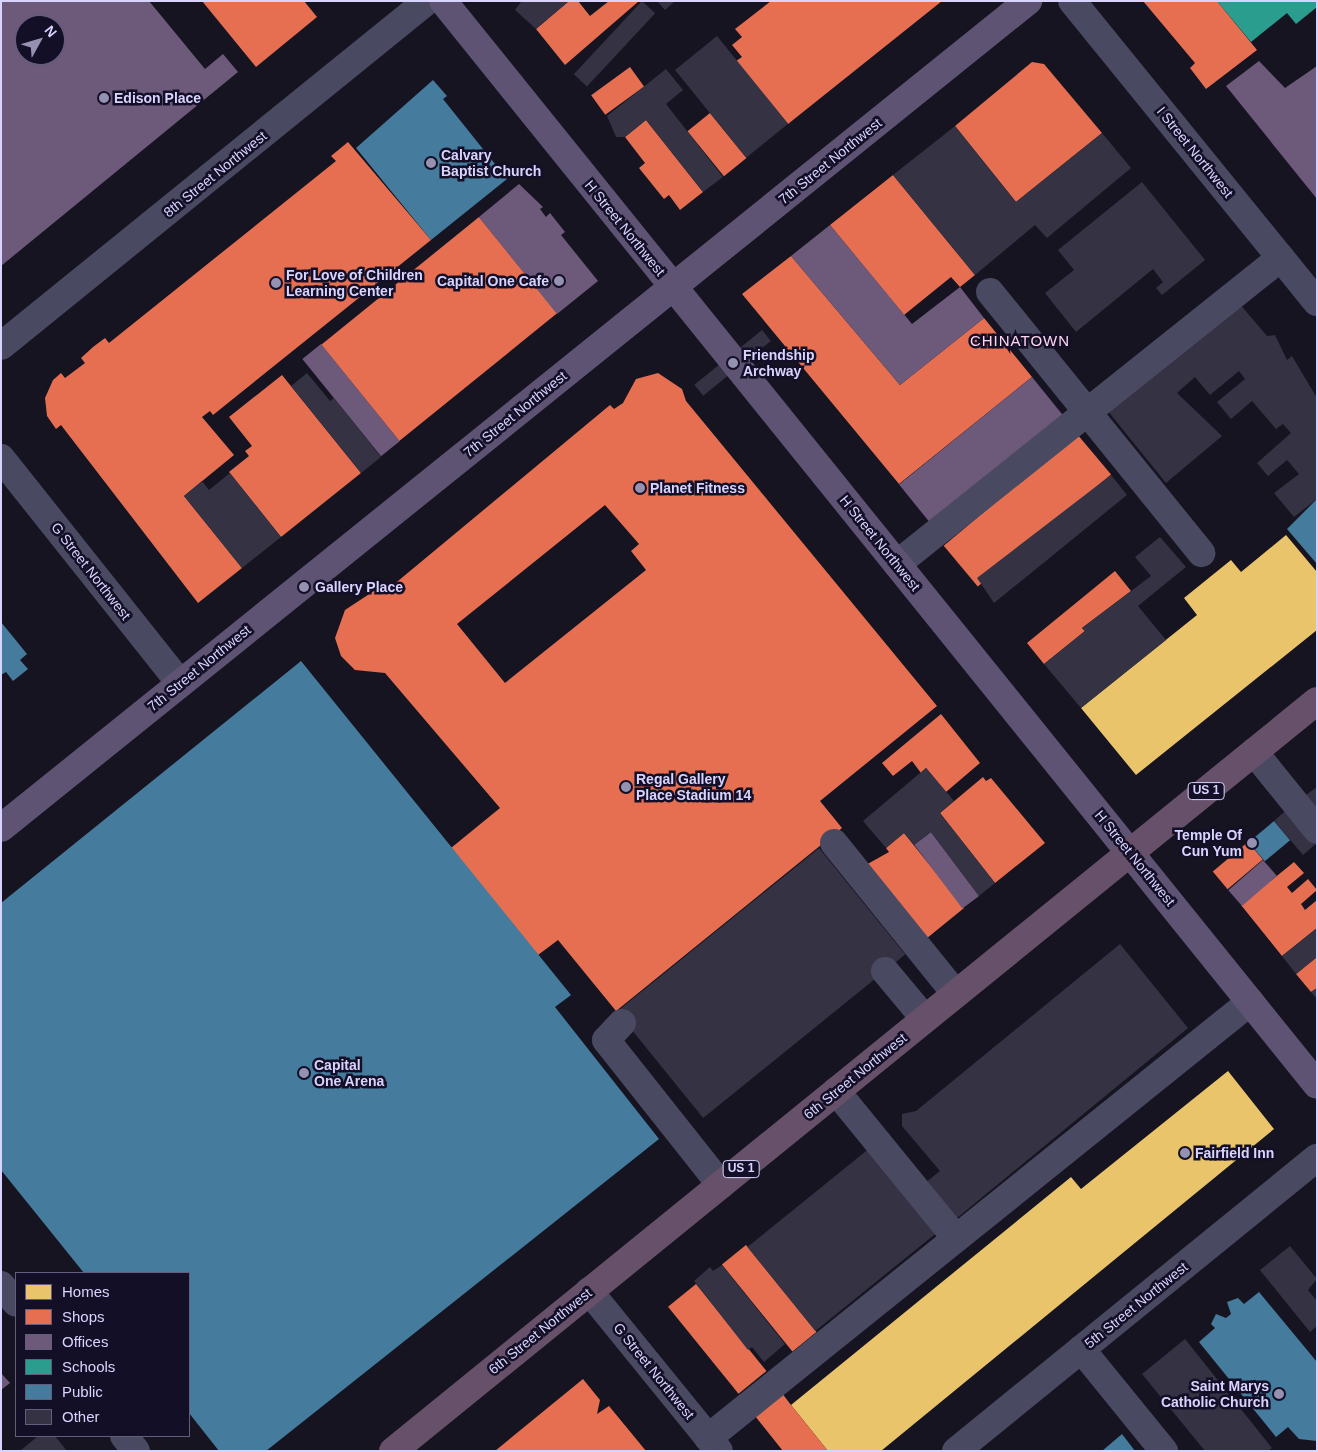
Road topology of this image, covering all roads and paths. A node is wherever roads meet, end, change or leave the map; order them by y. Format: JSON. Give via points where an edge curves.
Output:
{"nodes":[{"id":1,"x":427,"y":1,"type":"edge"},
{"id":2,"x":443,"y":1,"type":"edge"},
{"id":3,"x":1028,"y":1,"type":"edge"},
{"id":4,"x":1072,"y":1,"type":"edge"},
{"id":5,"x":1281,"y":258,"type":"junction"},
{"id":6,"x":673,"y":287,"type":"junction"},
{"id":7,"x":990,"y":292,"type":"dead end"},
{"id":8,"x":1317,"y":302,"type":"edge"},
{"id":9,"x":1,"y":346,"type":"edge"},
{"id":10,"x":1088,"y":413,"type":"junction"},
{"id":11,"x":1,"y":458,"type":"edge"},
{"id":12,"x":1201,"y":553,"type":"dead end"},
{"id":13,"x":896,"y":564,"type":"junction"},
{"id":14,"x":180,"y":683,"type":"junction"},
{"id":15,"x":1317,"y":701,"type":"edge"},
{"id":16,"x":1254,"y":752,"type":"junction"},
{"id":17,"x":1,"y":828,"type":"edge"},
{"id":18,"x":1317,"y":830,"type":"edge"},
{"id":19,"x":834,"y":843,"type":"dead end"},
{"id":20,"x":1130,"y":852,"type":"junction"},
{"id":21,"x":885,"y":971,"type":"dead end"},
{"id":22,"x":956,"y":994,"type":"junction"},
{"id":23,"x":1250,"y":1002,"type":"junction"},
{"id":24,"x":925,"y":1019,"type":"junction"},
{"id":25,"x":622,"y":1023,"type":"dead end"},
{"id":26,"x":1317,"y":1085,"type":"edge"},
{"id":27,"x":836,"y":1091,"type":"junction"},
{"id":28,"x":1317,"y":1158,"type":"edge"},
{"id":29,"x":721,"y":1185,"type":"junction"},
{"id":30,"x":956,"y":1238,"type":"junction"},
{"id":31,"x":1,"y":1285,"type":"edge"},
{"id":32,"x":589,"y":1291,"type":"junction"},
{"id":33,"x":15,"y":1302,"type":"edge"},
{"id":34,"x":1081,"y":1349,"type":"junction"},
{"id":35,"x":125,"y":1437,"type":"edge"},
{"id":36,"x":714,"y":1444,"type":"edge"},
{"id":37,"x":136,"y":1451,"type":"edge"},
{"id":38,"x":393,"y":1451,"type":"edge"},
{"id":39,"x":956,"y":1451,"type":"edge"},
{"id":40,"x":1164,"y":1451,"type":"edge"}],
"edges":[{"from":1,"to":9,"type":"street","name":"8th Street Northwest"},
{"from":2,"to":6,"type":"main road","name":"H Street Northwest"},
{"from":3,"to":6,"type":"main road","name":"7th Street Northwest"},
{"from":4,"to":5,"type":"street","name":"I Street Northwest"},
{"from":5,"to":8,"type":"street","name":"I Street Northwest"},
{"from":5,"to":10,"type":"street"},
{"from":6,"to":13,"type":"main road","name":"H Street Northwest"},
{"from":6,"to":14,"type":"main road","name":"7th Street Northwest"},
{"from":7,"to":10,"type":"street"},
{"from":10,"to":12,"type":"street"},
{"from":10,"to":13,"type":"street"},
{"from":11,"to":14,"type":"street","name":"G Street Northwest"},
{"from":13,"to":20,"type":"main road","name":"H Street Northwest"},
{"from":14,"to":17,"type":"main road","name":"7th Street Northwest"},
{"from":15,"to":16,"type":"highway","name":"6th Street Northwest","number":"US 1"},
{"from":16,"to":18,"type":"street"},
{"from":16,"to":20,"type":"highway","name":"6th Street Northwest","number":"US 1"},
{"from":19,"to":22,"type":"street"},
{"from":20,"to":22,"type":"highway","name":"6th Street Northwest","number":"US 1"},
{"from":20,"to":23,"type":"main road","name":"H Street Northwest"},
{"from":21,"to":24,"type":"street"},
{"from":22,"to":24,"type":"highway","name":"6th Street Northwest","number":"US 1"},
{"from":23,"to":26,"type":"main road","name":"H Street Northwest"},
{"from":23,"to":30,"type":"street"},
{"from":24,"to":27,"type":"highway","name":"6th Street Northwest","number":"US 1"},
{"from":25,"to":29,"type":"street","via":[[606,1040]]},
{"from":27,"to":29,"type":"highway","name":"6th Street Northwest","number":"US 1"},
{"from":27,"to":30,"type":"street"},
{"from":28,"to":34,"type":"street","name":"5th Street Northwest"},
{"from":29,"to":32,"type":"highway","name":"6th Street Northwest","number":"US 1"},
{"from":30,"to":36,"type":"street"},
{"from":31,"to":33,"type":"street"},
{"from":32,"to":36,"type":"street","name":"G Street Northwest"},
{"from":32,"to":38,"type":"highway","name":"6th Street Northwest","number":"US 1"},
{"from":34,"to":39,"type":"street","name":"5th Street Northwest"},
{"from":34,"to":40,"type":"street"},
{"from":35,"to":37,"type":"street"}]}
